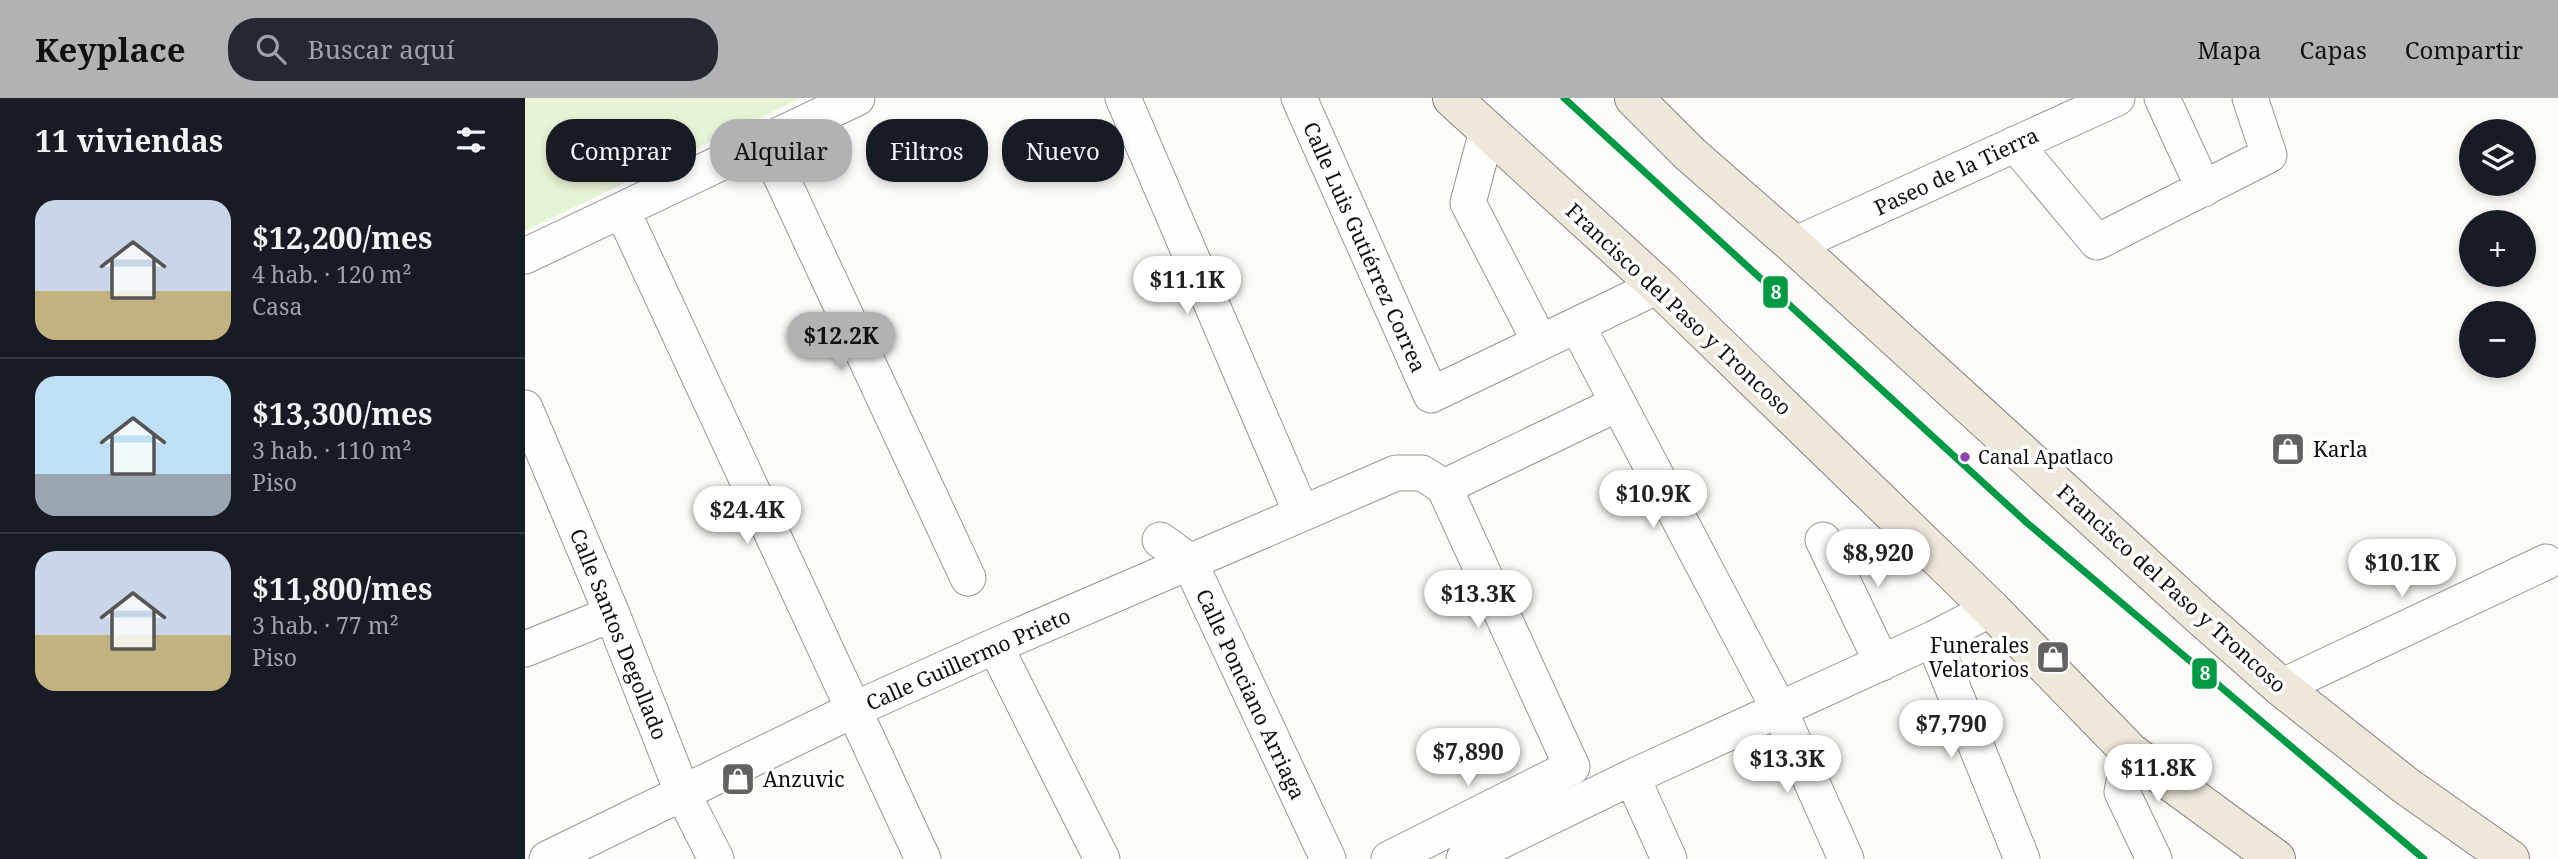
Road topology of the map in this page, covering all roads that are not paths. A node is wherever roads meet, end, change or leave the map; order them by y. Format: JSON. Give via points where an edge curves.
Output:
{"nodes":[{"id":1,"x":857,"y":98,"type":"edge"},
{"id":2,"x":1123,"y":98,"type":"edge"},
{"id":3,"x":1299,"y":98,"type":"edge"},
{"id":4,"x":1452,"y":98,"type":"edge"},
{"id":5,"x":1635,"y":98,"type":"edge"},
{"id":6,"x":2117,"y":98,"type":"edge"},
{"id":7,"x":2162,"y":98,"type":"edge"},
{"id":8,"x":2250,"y":98,"type":"edge"},
{"id":9,"x":813,"y":119,"type":"edge"},
{"id":10,"x":1487,"y":131,"type":"junction"},
{"id":11,"x":2015,"y":144,"type":"junction"},
{"id":12,"x":710,"y":168,"type":"edge"},
{"id":13,"x":784,"y":182,"type":"edge"},
{"id":14,"x":2204,"y":189,"type":"junction"},
{"id":15,"x":622,"y":210,"type":"junction"},
{"id":16,"x":1794,"y":245,"type":"junction"},
{"id":17,"x":525,"y":256,"type":"edge"},
{"id":18,"x":1658,"y":286,"type":"junction"},
{"id":19,"x":1577,"y":325,"type":"junction"},
{"id":20,"x":1540,"y":342,"type":"junction"},
{"id":21,"x":1617,"y":404,"type":"junction"},
{"id":22,"x":525,"y":408,"type":"edge"},
{"id":23,"x":1444,"y":487,"type":"junction"},
{"id":24,"x":1301,"y":512,"type":"junction"},
{"id":25,"x":1160,"y":540,"type":"dead end"},
{"id":26,"x":1823,"y":540,"type":"dead end"},
{"id":27,"x":1189,"y":561,"type":"junction"},
{"id":28,"x":2546,"y":562,"type":"dead end"},
{"id":29,"x":968,"y":578,"type":"dead end"},
{"id":30,"x":1991,"y":610,"type":"junction"},
{"id":31,"x":612,"y":614,"type":"junction"},
{"id":32,"x":1933,"y":639,"type":"junction"},
{"id":33,"x":995,"y":646,"type":"junction"},
{"id":34,"x":525,"y":649,"type":"edge"},
{"id":35,"x":1882,"y":663,"type":"junction"},
{"id":36,"x":2281,"y":687,"type":"junction"},
{"id":37,"x":1779,"y":709,"type":"junction"},
{"id":38,"x":853,"y":710,"type":"junction"},
{"id":39,"x":2130,"y":752,"type":"junction"},
{"id":40,"x":1632,"y":778,"type":"junction"},
{"id":41,"x":683,"y":794,"type":"junction"},
{"id":42,"x":1479,"y":856,"type":"edge"},
{"id":43,"x":547,"y":859,"type":"edge"},
{"id":44,"x":716,"y":859,"type":"edge"},
{"id":45,"x":923,"y":859,"type":"edge"},
{"id":46,"x":1102,"y":859,"type":"edge"},
{"id":47,"x":1328,"y":859,"type":"edge"},
{"id":48,"x":1388,"y":859,"type":"edge"},
{"id":49,"x":1669,"y":859,"type":"edge"},
{"id":50,"x":1846,"y":859,"type":"edge"},
{"id":51,"x":2022,"y":859,"type":"edge"},
{"id":52,"x":2154,"y":859,"type":"edge"},
{"id":53,"x":2276,"y":859,"type":"edge"},
{"id":54,"x":2510,"y":859,"type":"edge"}],
"edges":[{"from":1,"to":9,"type":"street"},
{"from":2,"to":24,"type":"street"},
{"from":3,"to":20,"type":"street","name":"Calle Luis Gutiérrez Correa","via":[[1431,395]]},
{"from":4,"to":10,"type":"main road","name":"Francisco del Paso y Troncoso"},
{"from":5,"to":16,"type":"main road","name":"Francisco del Paso y Troncoso","via":[[1690,155]]},
{"from":6,"to":11,"type":"street","name":"Paseo de la Tierra"},
{"from":7,"to":14,"type":"street"},
{"from":8,"to":14,"type":"street","via":[[2269,156]]},
{"from":10,"to":18,"type":"main road","name":"Francisco del Paso y Troncoso"},
{"from":10,"to":20,"type":"street","via":[[1468,203]]},
{"from":11,"to":14,"type":"street","via":[[2098,242]]},
{"from":11,"to":16,"type":"street","name":"Paseo de la Tierra"},
{"from":12,"to":15,"type":"street"},
{"from":13,"to":29,"type":"street"},
{"from":15,"to":17,"type":"street"},
{"from":15,"to":38,"type":"street"},
{"from":16,"to":36,"type":"main road","name":"Francisco del Paso y Troncoso"},
{"from":18,"to":19,"type":"street"},
{"from":18,"to":30,"type":"main road","name":"Francisco del Paso y Troncoso"},
{"from":19,"to":20,"type":"street"},
{"from":19,"to":21,"type":"street"},
{"from":21,"to":23,"type":"street"},
{"from":21,"to":37,"type":"street"},
{"from":22,"to":31,"type":"street","name":"Calle Santos Degollado"},
{"from":23,"to":24,"type":"street","name":"Calle Guillermo Prieto","via":[[1422,473],[1396,473]]},
{"from":23,"to":48,"type":"street","via":[[1572,767]]},
{"from":24,"to":27,"type":"street","name":"Calle Guillermo Prieto"},
{"from":25,"to":27,"type":"street","name":"Calle Ponciano Arriaga"},
{"from":26,"to":35,"type":"street"},
{"from":27,"to":33,"type":"street","name":"Calle Guillermo Prieto"},
{"from":27,"to":47,"type":"street","name":"Calle Ponciano Arriaga"},
{"from":28,"to":36,"type":"street"},
{"from":30,"to":32,"type":"street"},
{"from":30,"to":39,"type":"main road","name":"Francisco del Paso y Troncoso"},
{"from":31,"to":34,"type":"street"},
{"from":31,"to":41,"type":"street","name":"Calle Santos Degollado"},
{"from":32,"to":35,"type":"street"},
{"from":32,"to":51,"type":"street"},
{"from":33,"to":38,"type":"street","name":"Calle Guillermo Prieto"},
{"from":33,"to":46,"type":"street"},
{"from":35,"to":37,"type":"street"},
{"from":36,"to":54,"type":"main road","name":"Francisco del Paso y Troncoso","via":[[2405,785]]},
{"from":37,"to":40,"type":"street"},
{"from":37,"to":50,"type":"street"},
{"from":38,"to":41,"type":"street","name":"Calle Guillermo Prieto"},
{"from":38,"to":45,"type":"street"},
{"from":39,"to":52,"type":"street","via":[[2122,792]]},
{"from":39,"to":53,"type":"main road","name":"Francisco del Paso y Troncoso"},
{"from":40,"to":42,"type":"street"},
{"from":40,"to":49,"type":"street"},
{"from":41,"to":43,"type":"street","name":"Calle Guillermo Prieto"},
{"from":41,"to":44,"type":"street","name":"Calle Santos Degollado"}]}
